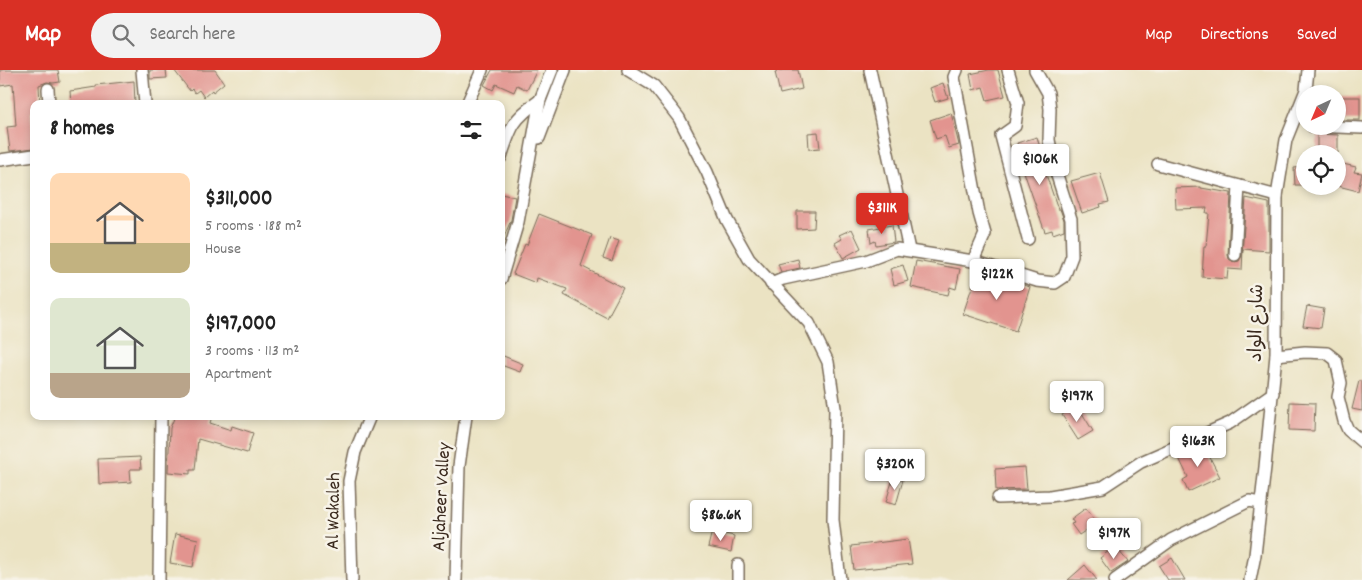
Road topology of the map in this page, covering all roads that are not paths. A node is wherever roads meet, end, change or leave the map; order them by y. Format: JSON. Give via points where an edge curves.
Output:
{"nodes":[{"id":1,"x":142,"y":70,"type":"edge"},
{"id":2,"x":482,"y":70,"type":"edge"},
{"id":3,"x":552,"y":70,"type":"edge"},
{"id":4,"x":565,"y":70,"type":"edge"},
{"id":5,"x":628,"y":70,"type":"edge"},
{"id":6,"x":870,"y":70,"type":"edge"},
{"id":7,"x":957,"y":70,"type":"edge"},
{"id":8,"x":1008,"y":70,"type":"edge"},
{"id":9,"x":1035,"y":70,"type":"edge"},
{"id":10,"x":1308,"y":70,"type":"edge"},
{"id":11,"x":48,"y":89,"type":"dead end"},
{"id":12,"x":49,"y":100,"type":"edge"},
{"id":13,"x":145,"y":100,"type":"edge"},
{"id":14,"x":469,"y":100,"type":"edge"},
{"id":15,"x":540,"y":100,"type":"junction"},
{"id":16,"x":1293,"y":122,"type":"junction"},
{"id":17,"x":1296,"y":123,"type":"edge"},
{"id":18,"x":1346,"y":127,"type":"edge"},
{"id":19,"x":1362,"y":128,"type":"edge"},
{"id":20,"x":505,"y":145,"type":"edge"},
{"id":21,"x":30,"y":156,"type":"edge"},
{"id":22,"x":0,"y":160,"type":"edge"},
{"id":23,"x":530,"y":160,"type":"junction"},
{"id":24,"x":1158,"y":164,"type":"dead end"},
{"id":25,"x":1239,"y":186,"type":"junction"},
{"id":26,"x":1277,"y":196,"type":"junction"},
{"id":27,"x":1028,"y":239,"type":"dead end"},
{"id":28,"x":908,"y":250,"type":"junction"},
{"id":29,"x":1234,"y":256,"type":"dead end"},
{"id":30,"x":973,"y":261,"type":"junction"},
{"id":31,"x":505,"y":266,"type":"edge"},
{"id":32,"x":771,"y":284,"type":"junction"},
{"id":33,"x":1276,"y":355,"type":"junction"},
{"id":34,"x":1273,"y":394,"type":"junction"},
{"id":35,"x":161,"y":420,"type":"edge"},
{"id":36,"x":368,"y":420,"type":"edge"},
{"id":37,"x":465,"y":420,"type":"edge"},
{"id":38,"x":1362,"y":442,"type":"edge"},
{"id":39,"x":998,"y":498,"type":"dead end"},
{"id":40,"x":1261,"y":503,"type":"junction"},
{"id":41,"x":738,"y":565,"type":"dead end"},
{"id":42,"x":159,"y":580,"type":"edge"},
{"id":43,"x":352,"y":580,"type":"edge"},
{"id":44,"x":456,"y":580,"type":"edge"},
{"id":45,"x":738,"y":580,"type":"edge"},
{"id":46,"x":840,"y":580,"type":"edge"},
{"id":47,"x":1115,"y":580,"type":"edge"},
{"id":48,"x":1250,"y":580,"type":"edge"}],
"edges":[{"from":1,"to":13,"type":"street"},
{"from":2,"to":14,"type":"street"},
{"from":3,"to":15,"type":"street"},
{"from":4,"to":23,"type":"street"},
{"from":5,"to":32,"type":"street","via":[[654,86],[679,118],[727,220],[749,259]]},
{"from":6,"to":28,"type":"street"},
{"from":7,"to":30,"type":"street","via":[[954,77],[985,234]]},
{"from":8,"to":27,"type":"street","via":[[1018,103],[1014,126],[1001,136]]},
{"from":9,"to":30,"type":"street","via":[[1048,93],[1048,140],[1071,219],[1072,256],[1064,277],[1055,283]]},
{"from":10,"to":16,"type":"street","name":"شارع الواد","via":[[1306,90]]},
{"from":11,"to":12,"type":"street"},
{"from":15,"to":20,"type":"street","via":[[522,113],[510,130]]},
{"from":15,"to":23,"type":"street"},
{"from":16,"to":17,"type":"street"},
{"from":16,"to":26,"type":"street","name":"شارع الواد","via":[[1286,140]]},
{"from":18,"to":19,"type":"street"},
{"from":21,"to":22,"type":"street"},
{"from":23,"to":31,"type":"street","via":[[518,222]]},
{"from":24,"to":25,"type":"street"},
{"from":25,"to":26,"type":"street"},
{"from":25,"to":29,"type":"street"},
{"from":26,"to":33,"type":"street","name":"شارع الواد"},
{"from":28,"to":30,"type":"street"},
{"from":28,"to":32,"type":"street","via":[[896,249],[866,261],[783,278]]},
{"from":32,"to":46,"type":"street","via":[[809,323],[828,362],[835,408],[833,520]]},
{"from":33,"to":34,"type":"street","name":"شارع الواد"},
{"from":33,"to":38,"type":"street","via":[[1327,353],[1336,360],[1342,383],[1338,397],[1344,420],[1348,430]]},
{"from":34,"to":39,"type":"street","via":[[1230,423],[1141,462],[1103,487],[1050,496]]},
{"from":34,"to":40,"type":"street","name":"شارع الواد"},
{"from":35,"to":42,"type":"street"},
{"from":36,"to":43,"type":"street","name":"Al Wakaleh","via":[[355,452],[349,481]]},
{"from":37,"to":44,"type":"street","name":"Aljaheer Valley","via":[[459,466]]},
{"from":40,"to":47,"type":"street","via":[[1249,501],[1171,540]]},
{"from":40,"to":48,"type":"street","name":"شارع الواد"},
{"from":41,"to":45,"type":"street"}]}
